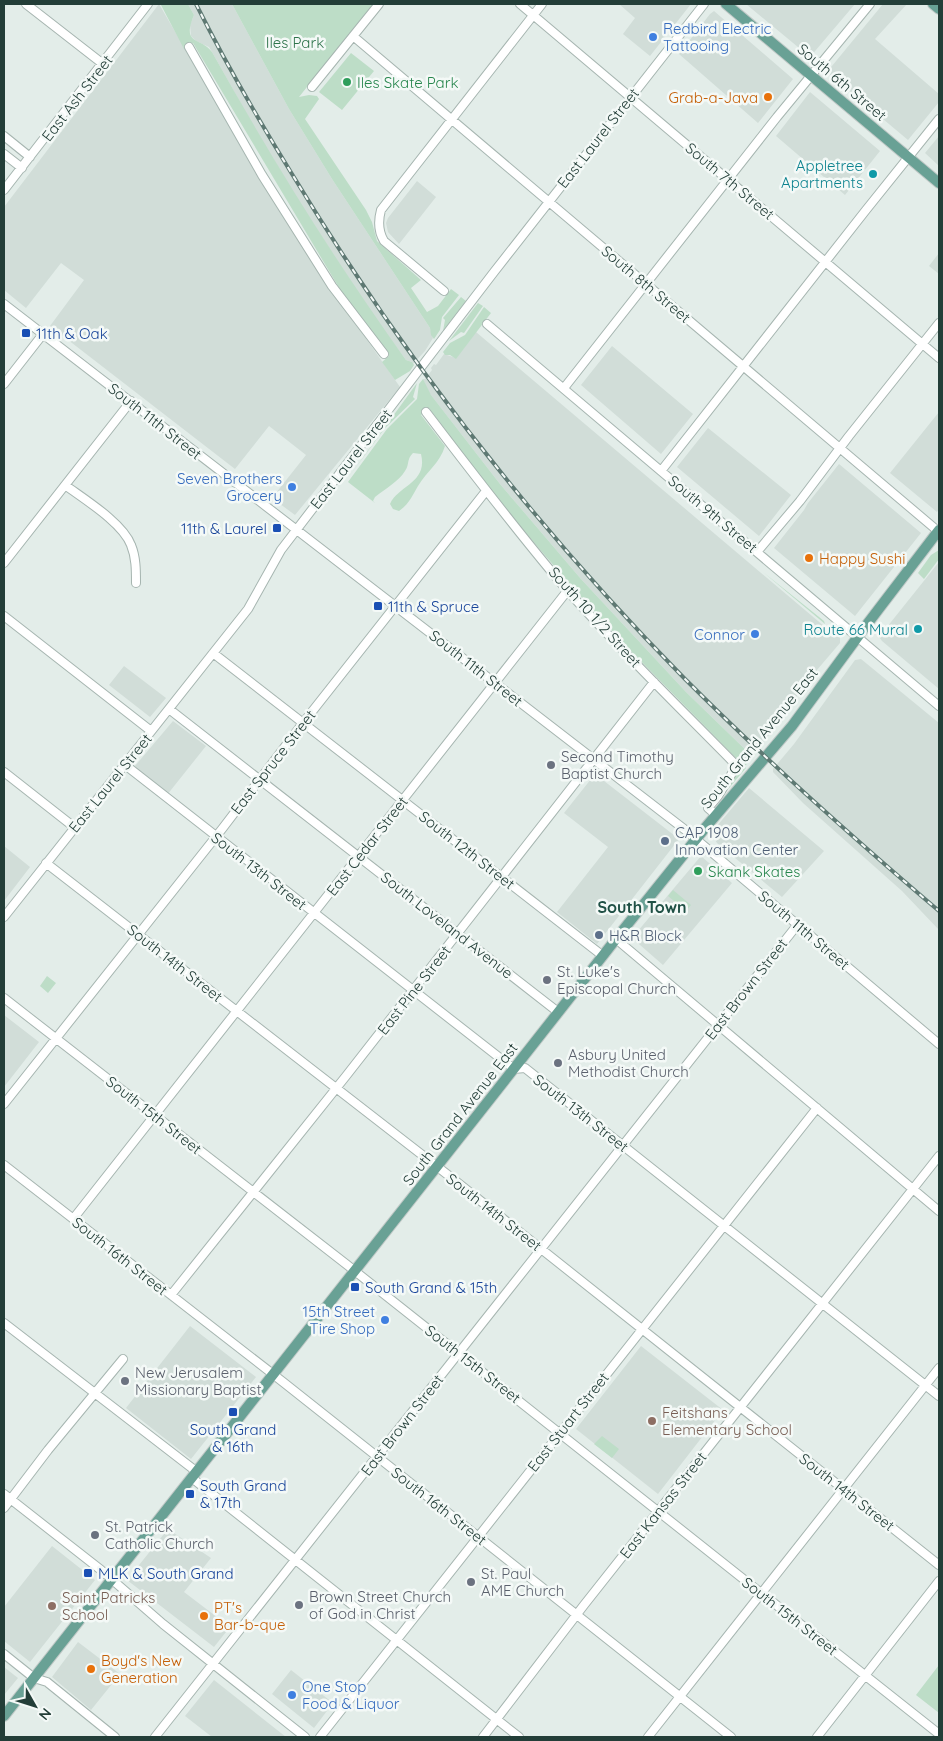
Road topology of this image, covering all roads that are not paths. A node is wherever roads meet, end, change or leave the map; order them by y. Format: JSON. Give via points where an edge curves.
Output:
{"nodes":[{"id":1,"x":26,"y":4,"type":"edge"},
{"id":2,"x":148,"y":4,"type":"edge"},
{"id":3,"x":379,"y":4,"type":"edge"},
{"id":4,"x":520,"y":4,"type":"edge"},
{"id":5,"x":542,"y":4,"type":"edge"},
{"id":6,"x":704,"y":4,"type":"edge"},
{"id":7,"x":726,"y":4,"type":"edge"},
{"id":8,"x":870,"y":4,"type":"edge"},
{"id":9,"x":934,"y":4,"type":"edge"},
{"id":10,"x":939,"y":9,"type":"edge"},
{"id":11,"x":533,"y":15,"type":"junction"},
{"id":12,"x":353,"y":36,"type":"junction"},
{"id":13,"x":189,"y":47,"type":"dead end"},
{"id":14,"x":103,"y":64,"type":"junction"},
{"id":15,"x":810,"y":75,"type":"junction"},
{"id":16,"x":312,"y":87,"type":"dead end"},
{"id":17,"x":631,"y":97,"type":"junction"},
{"id":18,"x":452,"y":119,"type":"junction"},
{"id":19,"x":939,"y":119,"type":"edge"},
{"id":20,"x":4,"y":136,"type":"edge"},
{"id":21,"x":4,"y":154,"type":"edge"},
{"id":22,"x":30,"y":157,"type":"junction"},
{"id":23,"x":908,"y":157,"type":"junction"},
{"id":24,"x":22,"y":168,"type":"junction"},
{"id":25,"x":728,"y":180,"type":"junction"},
{"id":26,"x":939,"y":183,"type":"edge"},
{"id":27,"x":4,"y":190,"type":"edge"},
{"id":28,"x":549,"y":202,"type":"junction"},
{"id":29,"x":825,"y":262,"type":"junction"},
{"id":30,"x":646,"y":284,"type":"junction"},
{"id":31,"x":444,"y":291,"type":"dead end"},
{"id":32,"x":4,"y":304,"type":"edge"},
{"id":33,"x":939,"y":323,"type":"edge"},
{"id":34,"x":486,"y":324,"type":"dead end"},
{"id":35,"x":43,"y":334,"type":"junction"},
{"id":36,"x":923,"y":344,"type":"junction"},
{"id":37,"x":384,"y":354,"type":"dead end"},
{"id":38,"x":939,"y":358,"type":"edge"},
{"id":39,"x":744,"y":367,"type":"junction"},
{"id":40,"x":4,"y":384,"type":"edge"},
{"id":41,"x":564,"y":388,"type":"junction"},
{"id":42,"x":130,"y":401,"type":"junction"},
{"id":43,"x":426,"y":412,"type":"dead end"},
{"id":44,"x":840,"y":448,"type":"junction"},
{"id":45,"x":661,"y":471,"type":"junction"},
{"id":46,"x":66,"y":485,"type":"junction"},
{"id":47,"x":486,"y":491,"type":"junction"},
{"id":48,"x":296,"y":530,"type":"junction"},
{"id":49,"x":939,"y":531,"type":"edge"},
{"id":50,"x":758,"y":552,"type":"junction"},
{"id":51,"x":4,"y":563,"type":"edge"},
{"id":52,"x":136,"y":583,"type":"dead end"},
{"id":53,"x":568,"y":590,"type":"junction"},
{"id":54,"x":396,"y":606,"type":"junction"},
{"id":55,"x":4,"y":616,"type":"edge"},
{"id":56,"x":858,"y":636,"type":"junction"},
{"id":57,"x":213,"y":653,"type":"junction"},
{"id":58,"x":654,"y":682,"type":"junction"},
{"id":59,"x":494,"y":683,"type":"junction"},
{"id":60,"x":939,"y":706,"type":"edge"},
{"id":61,"x":169,"y":709,"type":"junction"},
{"id":62,"x":303,"y":723,"type":"junction"},
{"id":63,"x":152,"y":731,"type":"junction"},
{"id":64,"x":594,"y":760,"type":"junction"},
{"id":65,"x":124,"y":764,"type":"junction"},
{"id":66,"x":4,"y":772,"type":"edge"},
{"id":67,"x":260,"y":780,"type":"junction"},
{"id":68,"x":402,"y":800,"type":"junction"},
{"id":69,"x":716,"y":815,"type":"junction"},
{"id":70,"x":74,"y":827,"type":"junction"},
{"id":71,"x":216,"y":837,"type":"junction"},
{"id":72,"x":696,"y":839,"type":"junction"},
{"id":73,"x":359,"y":857,"type":"junction"},
{"id":74,"x":46,"y":863,"type":"junction"},
{"id":75,"x":502,"y":878,"type":"junction"},
{"id":76,"x":314,"y":913,"type":"junction"},
{"id":77,"x":4,"y":917,"type":"edge"},
{"id":78,"x":798,"y":924,"type":"junction"},
{"id":79,"x":458,"y":934,"type":"junction"},
{"id":80,"x":138,"y":935,"type":"junction"},
{"id":81,"x":616,"y":939,"type":"junction"},
{"id":82,"x":603,"y":956,"type":"junction"},
{"id":83,"x":414,"y":990,"type":"junction"},
{"id":84,"x":4,"y":998,"type":"edge"},
{"id":85,"x":237,"y":1012,"type":"junction"},
{"id":86,"x":558,"y":1012,"type":"junction"},
{"id":87,"x":718,"y":1024,"type":"junction"},
{"id":88,"x":55,"y":1038,"type":"junction"},
{"id":89,"x":939,"y":1044,"type":"edge"},
{"id":90,"x":514,"y":1069,"type":"junction"},
{"id":91,"x":336,"y":1089,"type":"junction"},
{"id":92,"x":4,"y":1104,"type":"edge"},
{"id":93,"x":817,"y":1108,"type":"junction"},
{"id":94,"x":154,"y":1115,"type":"junction"},
{"id":95,"x":622,"y":1145,"type":"junction"},
{"id":96,"x":939,"y":1156,"type":"edge"},
{"id":97,"x":4,"y":1165,"type":"edge"},
{"id":98,"x":437,"y":1167,"type":"junction"},
{"id":99,"x":913,"y":1188,"type":"junction"},
{"id":100,"x":254,"y":1192,"type":"junction"},
{"id":101,"x":939,"y":1211,"type":"edge"},
{"id":102,"x":73,"y":1219,"type":"junction"},
{"id":103,"x":723,"y":1225,"type":"junction"},
{"id":104,"x":540,"y":1249,"type":"junction"},
{"id":105,"x":355,"y":1271,"type":"junction"},
{"id":106,"x":172,"y":1295,"type":"junction"},
{"id":107,"x":822,"y":1304,"type":"junction"},
{"id":108,"x":4,"y":1323,"type":"edge"},
{"id":109,"x":642,"y":1329,"type":"junction"},
{"id":110,"x":458,"y":1353,"type":"junction"},
{"id":111,"x":123,"y":1359,"type":"dead end"},
{"id":112,"x":939,"y":1368,"type":"edge"},
{"id":113,"x":274,"y":1375,"type":"junction"},
{"id":114,"x":926,"y":1385,"type":"junction"},
{"id":115,"x":94,"y":1393,"type":"junction"},
{"id":116,"x":939,"y":1396,"type":"edge"},
{"id":117,"x":740,"y":1407,"type":"junction"},
{"id":118,"x":560,"y":1433,"type":"junction"},
{"id":119,"x":377,"y":1457,"type":"junction"},
{"id":120,"x":194,"y":1475,"type":"junction"},
{"id":121,"x":844,"y":1489,"type":"junction"},
{"id":122,"x":4,"y":1494,"type":"edge"},
{"id":123,"x":11,"y":1499,"type":"junction"},
{"id":124,"x":4,"y":1508,"type":"edge"},
{"id":125,"x":658,"y":1511,"type":"junction"},
{"id":126,"x":478,"y":1537,"type":"junction"},
{"id":127,"x":295,"y":1560,"type":"junction"},
{"id":128,"x":939,"y":1565,"type":"edge"},
{"id":129,"x":111,"y":1579,"type":"junction"},
{"id":130,"x":939,"y":1582,"type":"edge"},
{"id":131,"x":762,"y":1593,"type":"junction"},
{"id":132,"x":577,"y":1615,"type":"junction"},
{"id":133,"x":396,"y":1641,"type":"junction"},
{"id":134,"x":4,"y":1654,"type":"edge"},
{"id":135,"x":213,"y":1664,"type":"junction"},
{"id":136,"x":865,"y":1675,"type":"junction"},
{"id":137,"x":34,"y":1678,"type":"junction"},
{"id":138,"x":680,"y":1697,"type":"junction"},
{"id":139,"x":4,"y":1716,"type":"edge"},
{"id":140,"x":496,"y":1720,"type":"junction"},
{"id":141,"x":939,"y":1734,"type":"edge"},
{"id":142,"x":115,"y":1737,"type":"edge"},
{"id":143,"x":155,"y":1737,"type":"edge"},
{"id":144,"x":306,"y":1737,"type":"edge"},
{"id":145,"x":320,"y":1737,"type":"edge"},
{"id":146,"x":483,"y":1737,"type":"edge"},
{"id":147,"x":518,"y":1737,"type":"edge"},
{"id":148,"x":648,"y":1737,"type":"edge"},
{"id":149,"x":730,"y":1737,"type":"edge"},
{"id":150,"x":817,"y":1737,"type":"edge"}],
"edges":[{"from":1,"to":14,"type":"street"},
{"from":2,"to":14,"type":"street","name":"East Ash Street"},
{"from":3,"to":12,"type":"street"},
{"from":4,"to":11,"type":"street","name":"South 7th Street"},
{"from":5,"to":11,"type":"street"},
{"from":6,"to":17,"type":"street","name":"East Laurel Street"},
{"from":7,"to":15,"type":"main road","name":"South 6th Street"},
{"from":8,"to":15,"type":"street"},
{"from":9,"to":10,"type":"main road"},
{"from":11,"to":17,"type":"street","name":"South 7th Street"},
{"from":11,"to":18,"type":"street"},
{"from":12,"to":16,"type":"street"},
{"from":12,"to":18,"type":"street","name":"South 8th Street"},
{"from":13,"to":37,"type":"street","via":[[267,183],[332,286]]},
{"from":14,"to":22,"type":"street","name":"East Ash Street"},
{"from":15,"to":23,"type":"main road","name":"South 6th Street"},
{"from":15,"to":25,"type":"street"},
{"from":17,"to":25,"type":"street","name":"South 7th Street"},
{"from":17,"to":28,"type":"street","name":"East Laurel Street"},
{"from":18,"to":28,"type":"street","name":"South 8th Street"},
{"from":18,"to":31,"type":"street","via":[[385,204],[380,215],[380,231],[384,240]]},
{"from":19,"to":23,"type":"street"},
{"from":20,"to":22,"type":"street"},
{"from":21,"to":24,"type":"street"},
{"from":22,"to":24,"type":"street","name":"East Ash Street"},
{"from":23,"to":26,"type":"main road","name":"South 6th Street"},
{"from":23,"to":29,"type":"street"},
{"from":24,"to":27,"type":"street","name":"East Ash Street"},
{"from":25,"to":29,"type":"street","name":"South 7th Street"},
{"from":25,"to":30,"type":"street"},
{"from":28,"to":30,"type":"street","name":"South 8th Street"},
{"from":28,"to":48,"type":"street","name":"East Laurel Street"},
{"from":29,"to":36,"type":"street","name":"South 7th Street"},
{"from":29,"to":39,"type":"street"},
{"from":30,"to":39,"type":"street","name":"South 8th Street"},
{"from":30,"to":41,"type":"street"},
{"from":32,"to":35,"type":"street","name":"South 11th Street"},
{"from":33,"to":36,"type":"street"},
{"from":34,"to":41,"type":"street","name":"South 9th Street"},
{"from":35,"to":40,"type":"street"},
{"from":35,"to":42,"type":"street","name":"South 11th Street"},
{"from":36,"to":38,"type":"street","name":"South 7th Street"},
{"from":36,"to":44,"type":"street"},
{"from":39,"to":44,"type":"street","name":"South 8th Street"},
{"from":39,"to":45,"type":"street"},
{"from":41,"to":45,"type":"street","name":"South 9th Street"},
{"from":42,"to":46,"type":"street"},
{"from":42,"to":48,"type":"street","name":"South 11th Street"},
{"from":43,"to":47,"type":"street","name":"South 10 1/2 Street"},
{"from":44,"to":49,"type":"street","name":"South 8th Street"},
{"from":44,"to":50,"type":"street"},
{"from":45,"to":50,"type":"street","name":"South 9th Street"},
{"from":46,"to":51,"type":"street"},
{"from":46,"to":52,"type":"street","via":[[123,531],[135,556]]},
{"from":47,"to":53,"type":"street","name":"South 10 1/2 Street"},
{"from":47,"to":54,"type":"street","name":"East Spruce Street"},
{"from":48,"to":54,"type":"street","name":"South 11th Street"},
{"from":48,"to":57,"type":"street","name":"East Laurel Street","via":[[273,562],[248,609]]},
{"from":49,"to":56,"type":"main road","name":"South Grand Avenue East"},
{"from":50,"to":56,"type":"street","name":"South 9th Street"},
{"from":53,"to":58,"type":"street","name":"South 10 1/2 Street"},
{"from":53,"to":59,"type":"street","name":"East Cedar Street"},
{"from":54,"to":59,"type":"street","name":"South 11th Street"},
{"from":54,"to":62,"type":"street","name":"East Spruce Street"},
{"from":55,"to":63,"type":"street"},
{"from":56,"to":60,"type":"street","name":"South 9th Street"},
{"from":56,"to":69,"type":"main road","name":"South Grand Avenue East","via":[[792,726]]},
{"from":57,"to":61,"type":"street","name":"East Laurel Street"},
{"from":57,"to":62,"type":"street","name":"South 12th Street"},
{"from":58,"to":64,"type":"street","name":"East Pine Street"},
{"from":58,"to":69,"type":"street","name":"South 10 1/2 Street","via":[[735,766],[708,808]]},
{"from":59,"to":64,"type":"street","name":"South 11th Street"},
{"from":59,"to":68,"type":"street","name":"East Cedar Street"},
{"from":61,"to":63,"type":"street","name":"East Laurel Street"},
{"from":61,"to":67,"type":"street","name":"South Loveland Avenue"},
{"from":62,"to":67,"type":"street","name":"East Spruce Street"},
{"from":62,"to":68,"type":"street","name":"South 12th Street"},
{"from":63,"to":65,"type":"street","name":"East Laurel Street"},
{"from":64,"to":72,"type":"street","name":"South 11th Street"},
{"from":64,"to":75,"type":"street","name":"East Pine Street"},
{"from":65,"to":70,"type":"street","name":"East Laurel Street"},
{"from":65,"to":71,"type":"street","name":"South 13th Street"},
{"from":66,"to":70,"type":"street"},
{"from":67,"to":71,"type":"street","name":"East Spruce Street"},
{"from":67,"to":73,"type":"street","name":"South Loveland Avenue"},
{"from":68,"to":73,"type":"street","name":"East Cedar Street"},
{"from":68,"to":75,"type":"street","name":"South 12th Street"},
{"from":69,"to":72,"type":"main road","name":"South Grand Avenue East"},
{"from":70,"to":74,"type":"street","name":"East Laurel Street"},
{"from":71,"to":76,"type":"street","name":"South 13th Street"},
{"from":71,"to":80,"type":"street","name":"East Spruce Street"},
{"from":72,"to":78,"type":"street","name":"South 11th Street"},
{"from":72,"to":81,"type":"main road","name":"South Grand Avenue East"},
{"from":73,"to":76,"type":"street","name":"East Cedar Street"},
{"from":73,"to":79,"type":"street","name":"South Loveland Avenue"},
{"from":74,"to":77,"type":"street","name":"East Laurel Street"},
{"from":74,"to":80,"type":"street","name":"South 14th Street"},
{"from":75,"to":79,"type":"street","name":"East Pine Street"},
{"from":75,"to":82,"type":"street","name":"South 12th Street"},
{"from":76,"to":83,"type":"street","name":"South 13th Street"},
{"from":76,"to":85,"type":"street","name":"East Cedar Street"},
{"from":78,"to":87,"type":"street","name":"East Brown Street"},
{"from":78,"to":89,"type":"street","name":"South 11th Street"},
{"from":79,"to":83,"type":"street","name":"East Pine Street"},
{"from":79,"to":86,"type":"street","name":"South Loveland Avenue"},
{"from":80,"to":85,"type":"street","name":"South 14th Street"},
{"from":80,"to":88,"type":"street","name":"East Spruce Street"},
{"from":81,"to":82,"type":"main road","name":"South Grand Avenue East"},
{"from":81,"to":87,"type":"street"},
{"from":82,"to":86,"type":"main road","name":"South Grand Avenue East"},
{"from":83,"to":90,"type":"street","name":"South 13th Street"},
{"from":83,"to":91,"type":"street","name":"East Pine Street"},
{"from":84,"to":88,"type":"street","name":"South 15th Street"},
{"from":85,"to":91,"type":"street","name":"South 14th Street"},
{"from":85,"to":94,"type":"street","name":"East Cedar Street"},
{"from":86,"to":90,"type":"main road","name":"South Grand Avenue East"},
{"from":87,"to":93,"type":"street"},
{"from":87,"to":95,"type":"street","name":"East Brown Street"},
{"from":88,"to":92,"type":"street","name":"East Spruce Street"},
{"from":88,"to":94,"type":"street","name":"South 15th Street"},
{"from":90,"to":95,"type":"street","name":"South 13th Street","via":[[525,1068]]},
{"from":90,"to":98,"type":"main road","name":"South Grand Avenue East"},
{"from":91,"to":98,"type":"street","name":"South 14th Street"},
{"from":91,"to":100,"type":"street","name":"East Pine Street"},
{"from":93,"to":99,"type":"street"},
{"from":93,"to":103,"type":"street","name":"East Stuart Street"},
{"from":94,"to":100,"type":"street","name":"South 15th Street"},
{"from":94,"to":102,"type":"street","name":"East Cedar Street"},
{"from":95,"to":103,"type":"street","name":"South 13th Street"},
{"from":95,"to":104,"type":"street","name":"East Brown Street"},
{"from":96,"to":99,"type":"street","name":"East Kansas Street"},
{"from":97,"to":102,"type":"street","name":"South 16th Street"},
{"from":98,"to":104,"type":"street","name":"South 14th Street"},
{"from":98,"to":105,"type":"main road","name":"South Grand Avenue East"},
{"from":99,"to":101,"type":"street"},
{"from":99,"to":107,"type":"street","name":"East Kansas Street"},
{"from":100,"to":105,"type":"street","name":"South 15th Street"},
{"from":100,"to":106,"type":"street","name":"East Pine Street"},
{"from":102,"to":106,"type":"street","name":"South 16th Street"},
{"from":103,"to":107,"type":"street","name":"South 13th Street"},
{"from":103,"to":109,"type":"street","name":"East Stuart Street"},
{"from":104,"to":109,"type":"street","name":"South 14th Street"},
{"from":104,"to":110,"type":"street","name":"East Brown Street"},
{"from":105,"to":110,"type":"street","name":"South 15th Street"},
{"from":105,"to":113,"type":"main road","name":"South Grand Avenue East"},
{"from":106,"to":113,"type":"street","name":"South 16th Street"},
{"from":107,"to":114,"type":"street","name":"South 13th Street"},
{"from":107,"to":117,"type":"street","name":"East Kansas Street"},
{"from":108,"to":115,"type":"street"},
{"from":109,"to":117,"type":"street","name":"South 14th Street"},
{"from":109,"to":118,"type":"street","name":"East Stuart Street"},
{"from":110,"to":118,"type":"street","name":"South 15th Street"},
{"from":110,"to":119,"type":"street","name":"East Brown Street"},
{"from":111,"to":115,"type":"street"},
{"from":112,"to":114,"type":"street"},
{"from":113,"to":119,"type":"street","name":"South 16th Street"},
{"from":113,"to":120,"type":"main road","name":"South Grand Avenue East"},
{"from":114,"to":116,"type":"street","name":"South 13th Street"},
{"from":114,"to":121,"type":"street"},
{"from":115,"to":120,"type":"street"},
{"from":115,"to":123,"type":"street"},
{"from":117,"to":121,"type":"street","name":"South 14th Street"},
{"from":117,"to":125,"type":"street","name":"East Kansas Street"},
{"from":118,"to":125,"type":"street","name":"South 15th Street"},
{"from":118,"to":126,"type":"street","name":"East Stuart Street"},
{"from":119,"to":126,"type":"street","name":"South 16th Street"},
{"from":119,"to":127,"type":"street","name":"East Brown Street"},
{"from":120,"to":127,"type":"street"},
{"from":120,"to":129,"type":"main road","name":"South Grand Avenue East"},
{"from":121,"to":128,"type":"street","name":"South 14th Street"},
{"from":121,"to":131,"type":"street"},
{"from":122,"to":123,"type":"street"},
{"from":123,"to":124,"type":"street"},
{"from":123,"to":129,"type":"street"},
{"from":125,"to":131,"type":"street","name":"South 15th Street"},
{"from":125,"to":132,"type":"street","name":"East Kansas Street"},
{"from":126,"to":132,"type":"street","name":"South 16th Street"},
{"from":126,"to":133,"type":"street","name":"East Stuart Street"},
{"from":127,"to":133,"type":"street"},
{"from":127,"to":135,"type":"street","name":"East Brown Street"},
{"from":129,"to":135,"type":"street"},
{"from":129,"to":137,"type":"main road","name":"South Grand Avenue East"},
{"from":130,"to":136,"type":"street"},
{"from":131,"to":136,"type":"street","name":"South 15th Street"},
{"from":131,"to":138,"type":"street"},
{"from":132,"to":138,"type":"street","name":"South 16th Street"},
{"from":132,"to":140,"type":"street","name":"East Kansas Street"},
{"from":133,"to":140,"type":"street"},
{"from":133,"to":145,"type":"street","name":"East Stuart Street"},
{"from":134,"to":137,"type":"street"},
{"from":135,"to":143,"type":"street","name":"East Brown Street"},
{"from":135,"to":144,"type":"street"},
{"from":136,"to":141,"type":"street","name":"South 15th Street"},
{"from":136,"to":150,"type":"street"},
{"from":137,"to":139,"type":"main road","name":"South Grand Avenue East"},
{"from":137,"to":142,"type":"street","via":[[47,1682]]},
{"from":138,"to":148,"type":"street"},
{"from":138,"to":149,"type":"street","name":"South 16th Street"},
{"from":140,"to":146,"type":"street","name":"East Kansas Street"},
{"from":140,"to":147,"type":"street"}]}
